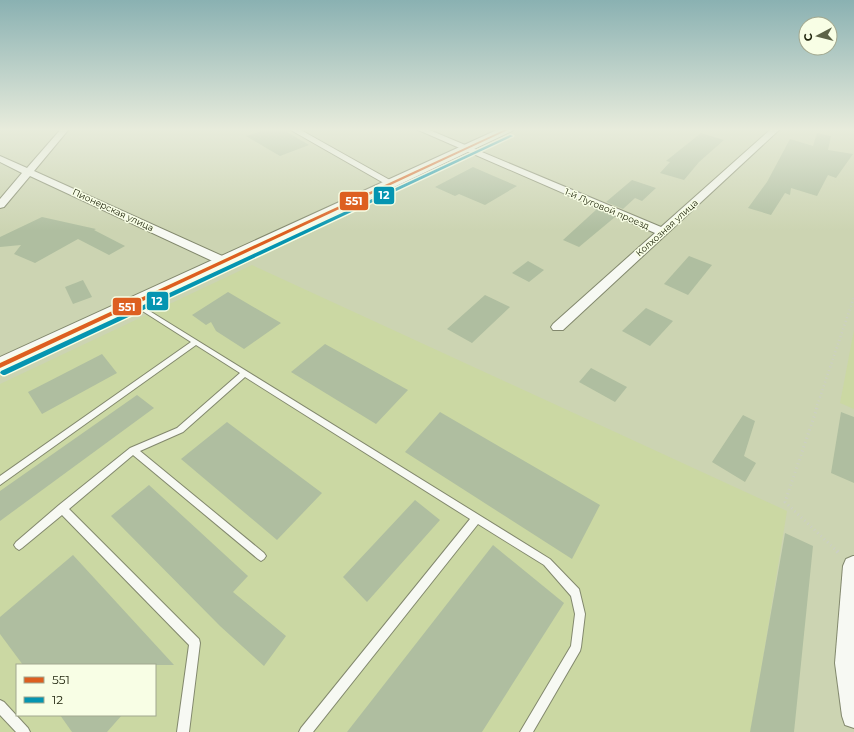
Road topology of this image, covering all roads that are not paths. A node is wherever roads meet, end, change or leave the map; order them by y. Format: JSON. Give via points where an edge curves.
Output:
{"nodes":[{"id":1,"x":9,"y":163,"type":"edge"},
{"id":2,"x":36,"y":163,"type":"edge"},
{"id":3,"x":355,"y":163,"type":"edge"},
{"id":4,"x":435,"y":163,"type":"edge"},
{"id":5,"x":502,"y":163,"type":"edge"},
{"id":6,"x":738,"y":163,"type":"edge"},
{"id":7,"x":29,"y":172,"type":"junction"},
{"id":8,"x":392,"y":184,"type":"junction"},
{"id":9,"x":0,"y":205,"type":"edge"},
{"id":10,"x":662,"y":232,"type":"junction"},
{"id":11,"x":226,"y":262,"type":"junction"},
{"id":12,"x":135,"y":304,"type":"junction"},
{"id":13,"x":558,"y":327,"type":"dead end"},
{"id":14,"x":196,"y":342,"type":"junction"},
{"id":15,"x":0,"y":366,"type":"edge"},
{"id":16,"x":245,"y":373,"type":"junction"},
{"id":17,"x":133,"y":450,"type":"junction"},
{"id":18,"x":0,"y":481,"type":"edge"},
{"id":19,"x":62,"y":508,"type":"junction"},
{"id":20,"x":477,"y":518,"type":"junction"},
{"id":21,"x":19,"y":544,"type":"dead end"},
{"id":22,"x":260,"y":556,"type":"dead end"},
{"id":23,"x":853,"y":566,"type":"road end"},
{"id":24,"x":0,"y":706,"type":"edge"},
{"id":25,"x":854,"y":716,"type":"edge"},
{"id":26,"x":24,"y":732,"type":"edge"},
{"id":27,"x":183,"y":732,"type":"edge"},
{"id":28,"x":305,"y":732,"type":"edge"},
{"id":29,"x":526,"y":732,"type":"edge"}],
"edges":[{"from":1,"to":7,"type":"street","name":"Пионерская улица"},
{"from":2,"to":7,"type":"street"},
{"from":3,"to":8,"type":"street"},
{"from":4,"to":8,"type":"street"},
{"from":5,"to":10,"type":"street","name":"1-й Луговой проезд"},
{"from":6,"to":10,"type":"street","name":"Колхозная улица"},
{"from":7,"to":9,"type":"street"},
{"from":7,"to":11,"type":"street","name":"Пионерская улица"},
{"from":8,"to":11,"type":"street"},
{"from":10,"to":13,"type":"street","name":"Колхозная улица"},
{"from":11,"to":12,"type":"street"},
{"from":12,"to":14,"type":"lane"},
{"from":12,"to":15,"type":"street"},
{"from":14,"to":16,"type":"lane"},
{"from":14,"to":18,"type":"lane"},
{"from":16,"to":17,"type":"lane","via":[[180,430]]},
{"from":16,"to":20,"type":"lane"},
{"from":17,"to":19,"type":"lane"},
{"from":17,"to":22,"type":"lane"},
{"from":19,"to":21,"type":"lane"},
{"from":19,"to":27,"type":"lane","via":[[195,643]]},
{"from":20,"to":28,"type":"lane"},
{"from":20,"to":29,"type":"lane","via":[[547,562],[575,593],[580,614],[576,647]]},
{"from":23,"to":25,"type":"street","via":[[847,662]]},
{"from":24,"to":26,"type":"lane"}]}
